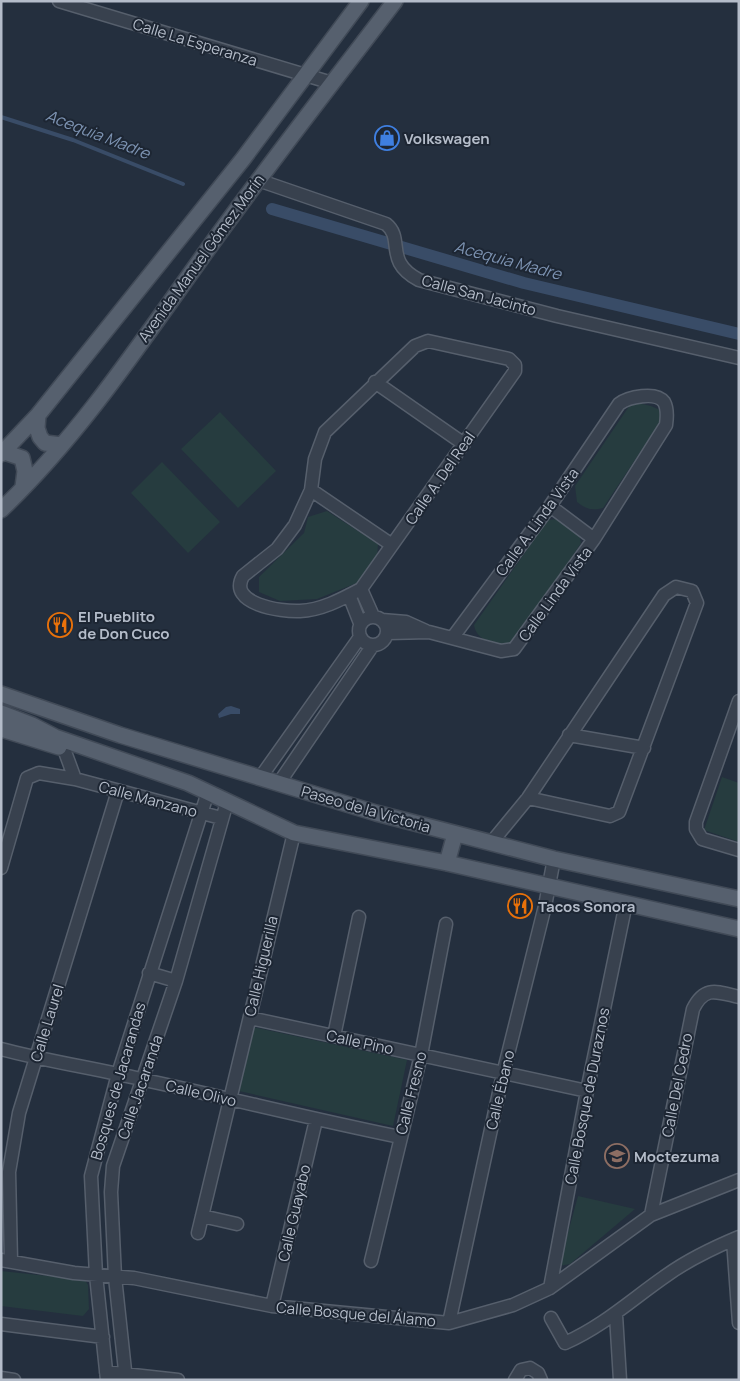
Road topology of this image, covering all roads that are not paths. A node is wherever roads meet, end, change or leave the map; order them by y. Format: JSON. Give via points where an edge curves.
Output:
{"nodes":[{"id":1,"x":58,"y":1,"type":"edge"},
{"id":2,"x":361,"y":1,"type":"edge"},
{"id":3,"x":395,"y":1,"type":"edge"},
{"id":4,"x":305,"y":74,"type":"junction"},
{"id":5,"x":332,"y":83,"type":"junction"},
{"id":6,"x":258,"y":180,"type":"junction"},
{"id":7,"x":739,"y":358,"type":"edge"},
{"id":8,"x":375,"y":382,"type":"junction"},
{"id":9,"x":619,"y":404,"type":"joint"},
{"id":10,"x":38,"y":415,"type":"junction"},
{"id":11,"x":464,"y":444,"type":"junction"},
{"id":12,"x":61,"y":445,"type":"junction"},
{"id":13,"x":2,"y":453,"type":"edge"},
{"id":14,"x":23,"y":487,"type":"junction"},
{"id":15,"x":311,"y":490,"type":"junction"},
{"id":16,"x":550,"y":506,"type":"junction"},
{"id":17,"x":1,"y":510,"type":"edge"},
{"id":18,"x":594,"y":538,"type":"junction"},
{"id":19,"x":392,"y":545,"type":"junction"},
{"id":20,"x":361,"y":589,"type":"junction"},
{"id":21,"x":350,"y":595,"type":"junction"},
{"id":22,"x":378,"y":618,"type":"junction"},
{"id":23,"x":360,"y":623,"type":"junction"},
{"id":24,"x":429,"y":632,"type":"junction"},
{"id":25,"x":388,"y":633,"type":"junction"},
{"id":26,"x":360,"y":637,"type":"junction"},
{"id":27,"x":453,"y":637,"type":"junction"},
{"id":28,"x":373,"y":646,"type":"junction"},
{"id":29,"x":1,"y":694,"type":"edge"},
{"id":30,"x":739,"y":701,"type":"edge"},
{"id":31,"x":1,"y":713,"type":"edge"},
{"id":32,"x":1,"y":718,"type":"edge"},
{"id":33,"x":32,"y":725,"type":"junction"},
{"id":34,"x":90,"y":726,"type":"junction"},
{"id":35,"x":1,"y":729,"type":"edge"},
{"id":36,"x":569,"y":735,"type":"junction"},
{"id":37,"x":644,"y":748,"type":"junction"},
{"id":38,"x":64,"y":749,"type":"junction"},
{"id":39,"x":168,"y":776,"type":"junction"},
{"id":40,"x":260,"y":778,"type":"junction"},
{"id":41,"x":75,"y":779,"type":"junction"},
{"id":42,"x":279,"y":783,"type":"junction"},
{"id":43,"x":118,"y":790,"type":"junction"},
{"id":44,"x":208,"y":792,"type":"junction"},
{"id":45,"x":528,"y":798,"type":"junction"},
{"id":46,"x":227,"y":802,"type":"junction"},
{"id":47,"x":200,"y":813,"type":"junction"},
{"id":48,"x":221,"y":818,"type":"junction"},
{"id":49,"x":294,"y":833,"type":"junction"},
{"id":50,"x":455,"y":834,"type":"junction"},
{"id":51,"x":491,"y":844,"type":"junction"},
{"id":52,"x":739,"y":850,"type":"edge"},
{"id":53,"x":554,"y":859,"type":"junction"},
{"id":54,"x":447,"y":863,"type":"junction"},
{"id":55,"x":1,"y":868,"type":"edge"},
{"id":56,"x":549,"y":886,"type":"junction"},
{"id":57,"x":739,"y":899,"type":"edge"},
{"id":58,"x":626,"y":903,"type":"junction"},
{"id":59,"x":359,"y":917,"type":"dead end"},
{"id":60,"x":446,"y":924,"type":"dead end"},
{"id":61,"x":739,"y":929,"type":"edge"},
{"id":62,"x":149,"y":973,"type":"junction"},
{"id":63,"x":176,"y":981,"type":"junction"},
{"id":64,"x":739,"y":997,"type":"edge"},
{"id":65,"x":250,"y":1018,"type":"junction"},
{"id":66,"x":334,"y":1036,"type":"junction"},
{"id":67,"x":1,"y":1049,"type":"edge"},
{"id":68,"x":421,"y":1055,"type":"junction"},
{"id":69,"x":36,"y":1059,"type":"junction"},
{"id":70,"x":118,"y":1074,"type":"junction"},
{"id":71,"x":503,"y":1074,"type":"junction"},
{"id":72,"x":143,"y":1079,"type":"junction"},
{"id":73,"x":587,"y":1091,"type":"junction"},
{"id":74,"x":229,"y":1099,"type":"junction"},
{"id":75,"x":316,"y":1120,"type":"junction"},
{"id":76,"x":400,"y":1137,"type":"junction"},
{"id":77,"x":739,"y":1180,"type":"edge"},
{"id":78,"x":202,"y":1216,"type":"junction"},
{"id":79,"x":651,"y":1216,"type":"junction"},
{"id":80,"x":238,"y":1224,"type":"dead end"},
{"id":81,"x":198,"y":1233,"type":"dead end"},
{"id":82,"x":736,"y":1239,"type":"edge"},
{"id":83,"x":6,"y":1261,"type":"edge"},
{"id":84,"x":372,"y":1261,"type":"dead end"},
{"id":85,"x":96,"y":1275,"type":"junction"},
{"id":86,"x":115,"y":1277,"type":"junction"},
{"id":87,"x":550,"y":1288,"type":"junction"},
{"id":88,"x":272,"y":1306,"type":"junction"},
{"id":89,"x":616,"y":1315,"type":"junction"},
{"id":90,"x":551,"y":1318,"type":"dead end"},
{"id":91,"x":449,"y":1322,"type":"junction"},
{"id":92,"x":739,"y":1323,"type":"edge"},
{"id":93,"x":1,"y":1324,"type":"edge"},
{"id":94,"x":103,"y":1337,"type":"junction"},
{"id":95,"x":106,"y":1376,"type":"edge"},
{"id":96,"x":126,"y":1377,"type":"edge"},
{"id":97,"x":1,"y":1378,"type":"edge"},
{"id":98,"x":14,"y":1380,"type":"edge"},
{"id":99,"x":178,"y":1380,"type":"edge"},
{"id":100,"x":516,"y":1380,"type":"edge"},
{"id":101,"x":541,"y":1380,"type":"edge"},
{"id":102,"x":620,"y":1380,"type":"edge"}],
"edges":[{"from":1,"to":4,"type":"street","name":"Calle La Esperanza"},
{"from":2,"to":4,"type":"main road","name":"Avenida Manuel Gómez Morín"},
{"from":3,"to":5,"type":"main road","name":"Avenida Manuel Gómez Morín"},
{"from":4,"to":5,"type":"street","name":"Calle La Esperanza"},
{"from":4,"to":10,"type":"main road","name":"Avenida Manuel Gómez Morín","via":[[243,159]]},
{"from":5,"to":6,"type":"main road","name":"Avenida Manuel Gómez Morín"},
{"from":6,"to":7,"type":"street","name":"Calle San Jacinto","via":[[386,224],[392,231],[395,256],[402,268],[419,280]]},
{"from":6,"to":12,"type":"main road","name":"Avenida Manuel Gómez Morín","via":[[127,361]]},
{"from":8,"to":11,"type":"street"},
{"from":8,"to":11,"type":"street","name":"Calle A. Del Real","via":[[415,346],[428,341],[505,358],[514,365],[512,376]]},
{"from":8,"to":15,"type":"street","via":[[325,432],[314,459]]},
{"from":9,"to":16,"type":"street","name":"Calle A. Linda Vista"},
{"from":9,"to":18,"type":"street","name":"Calle Linda Vista","via":[[630,397],[660,399],[666,409],[666,425]]},
{"from":10,"to":12,"type":"main road","via":[[40,437],[45,443]]},
{"from":10,"to":13,"type":"main road","name":"Avenida Manuel Gómez Morín"},
{"from":11,"to":19,"type":"street","name":"Calle A. Del Real"},
{"from":12,"to":14,"type":"main road","name":"Avenida Manuel Gómez Morín"},
{"from":13,"to":14,"type":"main road","via":[[22,458],[25,471]]},
{"from":14,"to":17,"type":"main road","name":"Avenida Manuel Gómez Morín"},
{"from":15,"to":19,"type":"street"},
{"from":15,"to":21,"type":"street","via":[[288,536],[243,576],[240,591],[247,600],[300,611],[327,606]]},
{"from":16,"to":18,"type":"street","name":"Calle Linda Vista"},
{"from":16,"to":27,"type":"street","name":"Calle A. Linda Vista"},
{"from":18,"to":27,"type":"street","name":"Calle Linda Vista","via":[[514,649],[501,652]]},
{"from":19,"to":20,"type":"street","name":"Calle A. Del Real"},
{"from":20,"to":21,"type":"street"},
{"from":20,"to":22,"type":"street"},
{"from":21,"to":23,"type":"street"},
{"from":22,"to":23,"type":"street","via":[[364,619]]},
{"from":22,"to":24,"type":"street","name":"Calle Linda Vista","via":[[406,622]]},
{"from":22,"to":25,"type":"street","via":[[386,623]]},
{"from":23,"to":26,"type":"street"},
{"from":24,"to":25,"type":"street","name":"Calle Linda Vista"},
{"from":24,"to":27,"type":"street","name":"Calle Linda Vista"},
{"from":25,"to":28,"type":"street","via":[[382,642]]},
{"from":26,"to":28,"type":"street"},
{"from":26,"to":40,"type":"street"},
{"from":28,"to":42,"type":"street"},
{"from":29,"to":34,"type":"main road","name":"Paseo de la Victoria"},
{"from":30,"to":52,"type":"street","via":[[696,822],[696,830],[702,839]]},
{"from":31,"to":33,"type":"main road"},
{"from":32,"to":33,"type":"main road"},
{"from":33,"to":34,"type":"main road"},
{"from":33,"to":39,"type":"main road","via":[[55,737]]},
{"from":34,"to":40,"type":"main road","name":"Paseo de la Victoria"},
{"from":35,"to":38,"type":"main road"},
{"from":36,"to":37,"type":"street"},
{"from":36,"to":37,"type":"street","via":[[664,595],[676,587],[692,591],[697,603]]},
{"from":36,"to":45,"type":"street"},
{"from":37,"to":45,"type":"street","via":[[622,808],[615,815]]},
{"from":38,"to":39,"type":"main road","via":[[136,776],[154,779]]},
{"from":38,"to":41,"type":"street"},
{"from":39,"to":44,"type":"main road"},
{"from":40,"to":42,"type":"main road","name":"Paseo de la Victoria"},
{"from":41,"to":43,"type":"street","name":"Calle Manzano"},
{"from":41,"to":55,"type":"street","name":"Calle Manzano","via":[[39,773],[28,778]]},
{"from":42,"to":50,"type":"main road","name":"Paseo de la Victoria"},
{"from":43,"to":47,"type":"street","name":"Calle Manzano"},
{"from":43,"to":69,"type":"street","name":"Calle Laurel"},
{"from":44,"to":46,"type":"main road"},
{"from":44,"to":47,"type":"street","name":"Bosques de Jacarandas"},
{"from":45,"to":51,"type":"street"},
{"from":46,"to":48,"type":"street","name":"Calle Jacaranda"},
{"from":46,"to":49,"type":"main road"},
{"from":47,"to":48,"type":"street","name":"Calle Manzano"},
{"from":47,"to":62,"type":"street","name":"Bosques de Jacarandas"},
{"from":48,"to":63,"type":"street","name":"Calle Jacaranda"},
{"from":49,"to":54,"type":"main road"},
{"from":49,"to":65,"type":"street","name":"Calle Higuerilla"},
{"from":50,"to":51,"type":"main road","name":"Paseo de la Victoria"},
{"from":50,"to":54,"type":"main road"},
{"from":51,"to":53,"type":"main road","name":"Paseo de la Victoria"},
{"from":53,"to":56,"type":"street","name":"Calle Ébano"},
{"from":53,"to":57,"type":"main road","name":"Paseo de la Victoria"},
{"from":54,"to":56,"type":"main road"},
{"from":56,"to":58,"type":"main road"},
{"from":56,"to":71,"type":"street","name":"Calle Ébano"},
{"from":58,"to":61,"type":"main road"},
{"from":58,"to":73,"type":"street","name":"Calle Bosque de Duraznos"},
{"from":59,"to":66,"type":"street"},
{"from":60,"to":68,"type":"street","name":"Calle Fresno"},
{"from":62,"to":63,"type":"street"},
{"from":62,"to":70,"type":"street","name":"Bosques de Jacarandas"},
{"from":63,"to":72,"type":"street","name":"Calle Jacaranda"},
{"from":64,"to":79,"type":"street","name":"Calle Del Cedro","via":[[705,993],[698,998],[693,1009]]},
{"from":65,"to":66,"type":"street","name":"Calle Pino"},
{"from":65,"to":74,"type":"street","name":"Calle Higuerilla"},
{"from":66,"to":68,"type":"street","name":"Calle Pino"},
{"from":67,"to":69,"type":"street","name":"Calle Olivo"},
{"from":68,"to":71,"type":"street","name":"Calle Pino"},
{"from":68,"to":76,"type":"street","name":"Calle Fresno"},
{"from":69,"to":70,"type":"street","name":"Calle Olivo"},
{"from":69,"to":83,"type":"street","name":"Calle Laurel","via":[[11,1152]]},
{"from":70,"to":72,"type":"street","name":"Calle Olivo"},
{"from":70,"to":85,"type":"street","name":"Bosques de Jacarandas","via":[[91,1176]]},
{"from":71,"to":73,"type":"street","name":"Calle Pino"},
{"from":71,"to":91,"type":"street","name":"Calle Ébano"},
{"from":72,"to":74,"type":"street","name":"Calle Olivo"},
{"from":72,"to":86,"type":"street","name":"Calle Jacaranda","via":[[113,1166]]},
{"from":73,"to":87,"type":"street","name":"Calle Bosque de Duraznos"},
{"from":74,"to":75,"type":"street","name":"Calle Olivo"},
{"from":74,"to":78,"type":"street","name":"Calle Higuerilla"},
{"from":75,"to":76,"type":"street","name":"Calle Olivo"},
{"from":75,"to":88,"type":"street","name":"Calle Guayabo"},
{"from":76,"to":84,"type":"street","name":"Calle Fresno"},
{"from":77,"to":79,"type":"street","name":"Calle Bosque del Álamo"},
{"from":78,"to":80,"type":"street"},
{"from":78,"to":81,"type":"street","name":"Calle Higuerilla"},
{"from":79,"to":87,"type":"street","name":"Calle Bosque del Álamo"},
{"from":82,"to":89,"type":"street","via":[[668,1274]]},
{"from":82,"to":92,"type":"street"},
{"from":83,"to":85,"type":"street","name":"Calle Bosque del Álamo"},
{"from":85,"to":86,"type":"street","name":"Calle Bosque del Álamo"},
{"from":85,"to":94,"type":"street","name":"Bosques de Jacarandas"},
{"from":86,"to":88,"type":"street","name":"Calle Bosque del Álamo"},
{"from":86,"to":96,"type":"street","name":"Calle Jacaranda"},
{"from":87,"to":91,"type":"street","name":"Calle Bosque del Álamo","via":[[513,1305]]},
{"from":88,"to":91,"type":"street","name":"Calle Bosque del Álamo"},
{"from":89,"to":90,"type":"street","via":[[565,1343]]},
{"from":89,"to":102,"type":"street"},
{"from":93,"to":94,"type":"street"},
{"from":94,"to":95,"type":"street","name":"Bosques de Jacarandas"},
{"from":95,"to":96,"type":"street"},
{"from":96,"to":99,"type":"street"},
{"from":97,"to":98,"type":"street"},
{"from":100,"to":101,"type":"street","via":[[521,1370],[530,1368],[535,1369]]}]}
